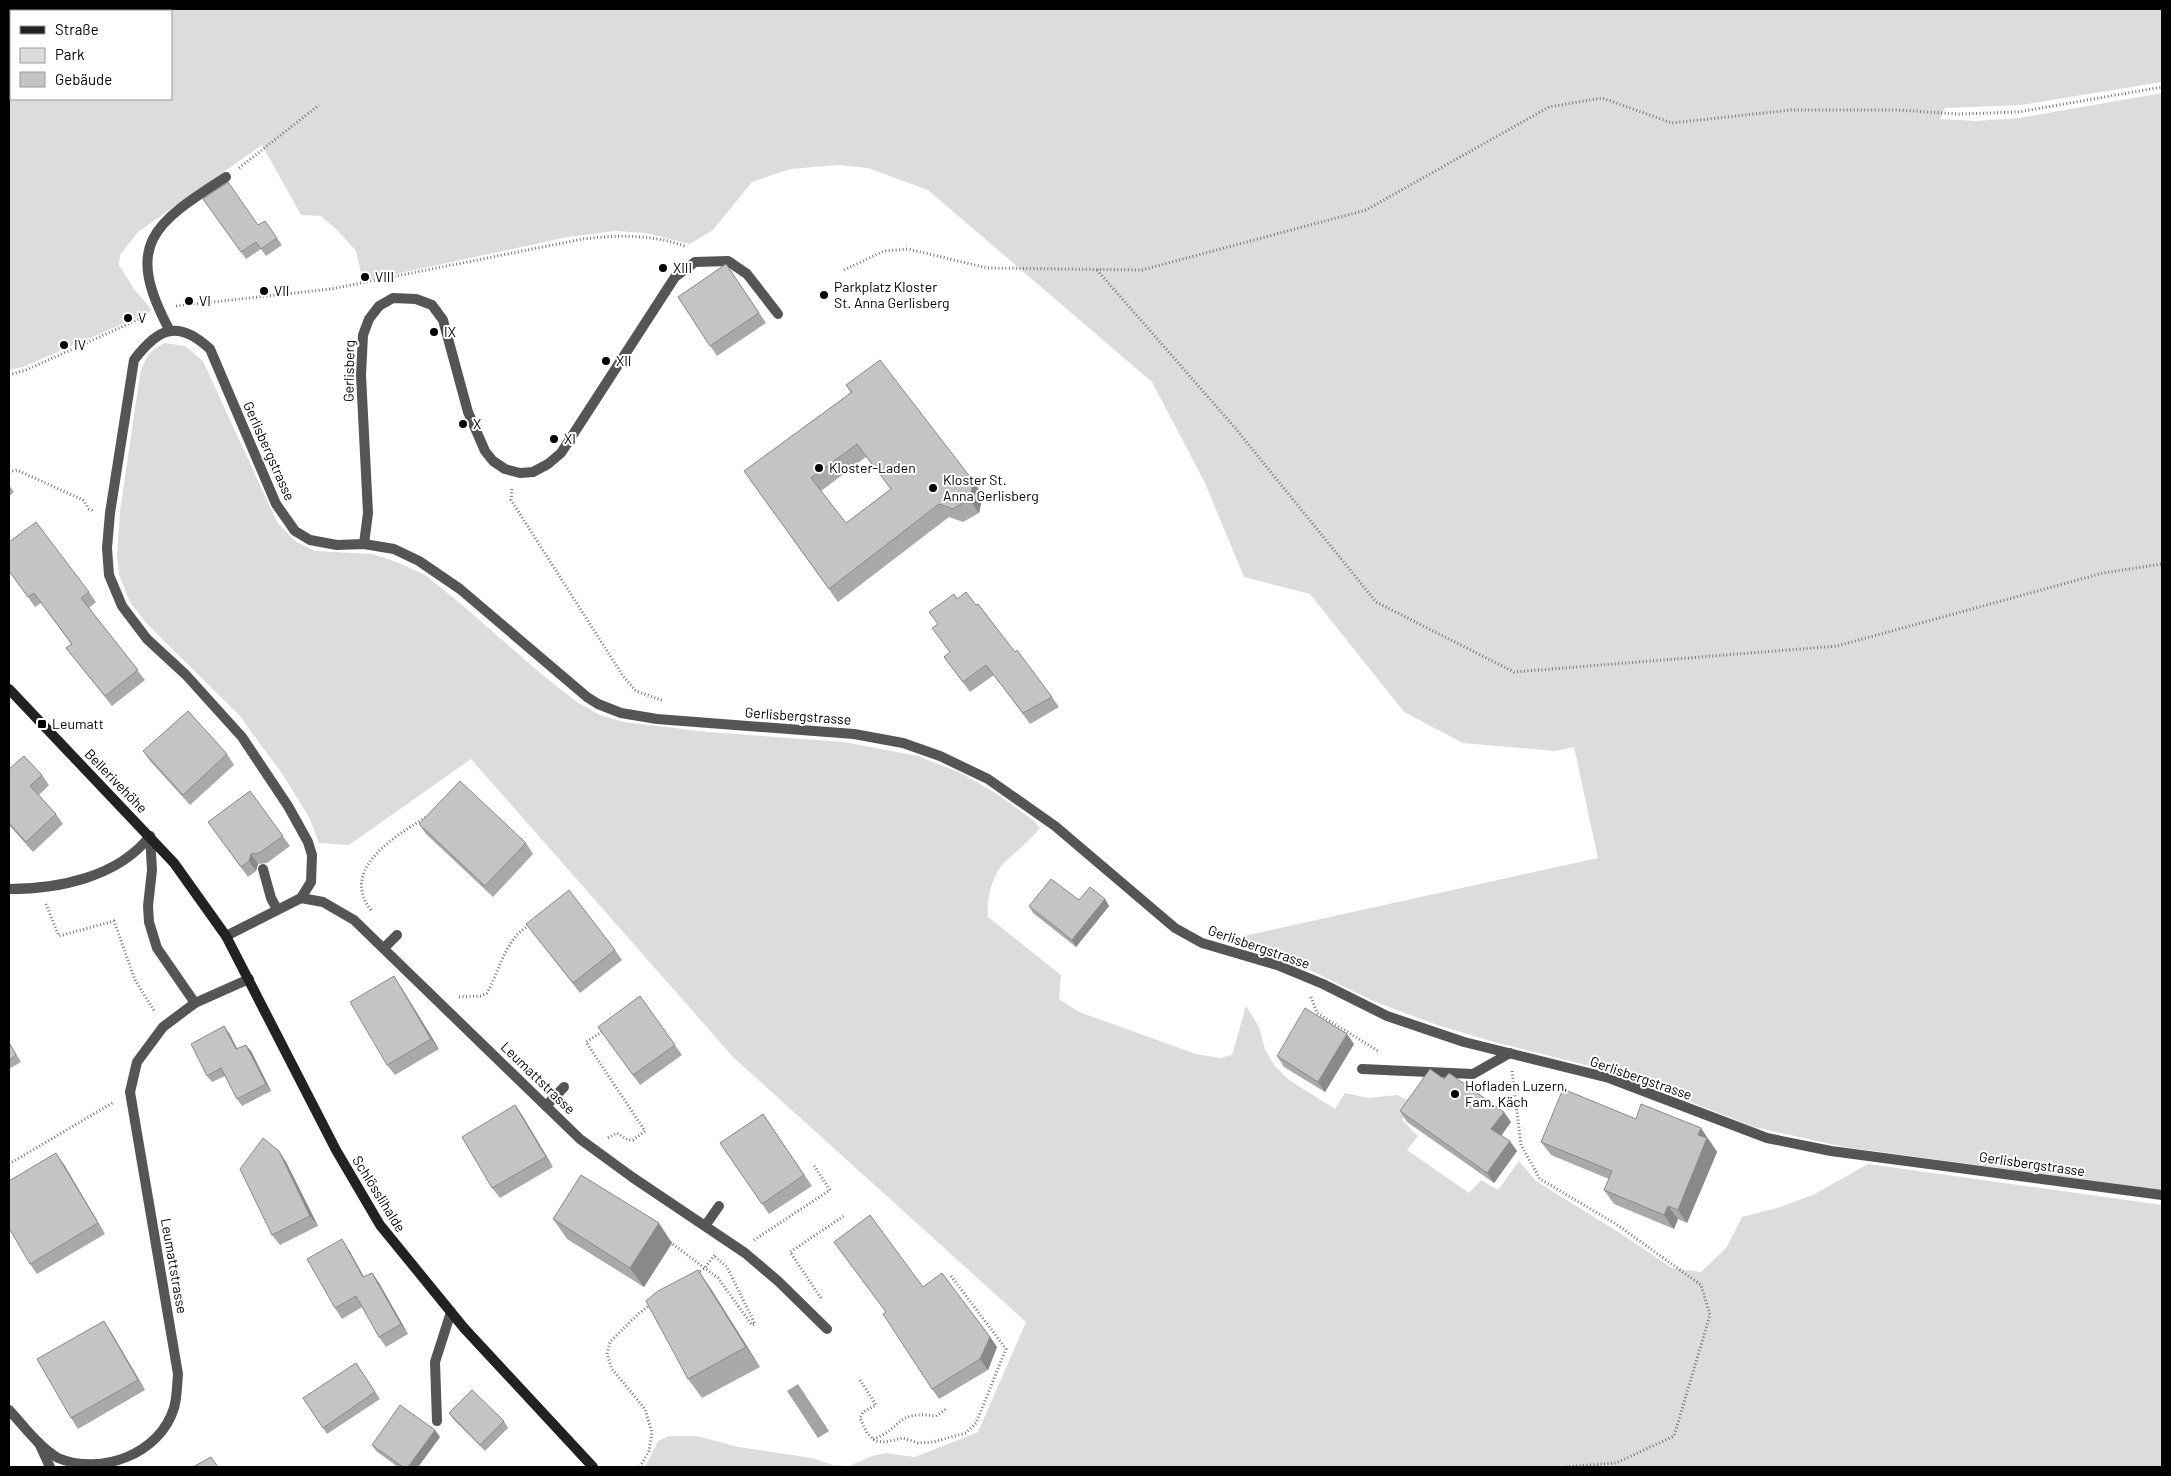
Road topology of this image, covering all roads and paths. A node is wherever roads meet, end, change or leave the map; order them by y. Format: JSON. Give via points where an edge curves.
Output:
{"nodes":[{"id":1,"x":2162,"y":87,"type":"edge"},
{"id":2,"x":319,"y":105,"type":"dead end"},
{"id":3,"x":226,"y":178,"type":"joint"},
{"id":4,"x":703,"y":260,"type":"junction"},
{"id":5,"x":1097,"y":269,"type":"junction"},
{"id":6,"x":844,"y":270,"type":"dead end"},
{"id":7,"x":159,"y":311,"type":"junction"},
{"id":8,"x":778,"y":314,"type":"dead end"},
{"id":9,"x":170,"y":331,"type":"junction"},
{"id":10,"x":9,"y":374,"type":"edge"},
{"id":11,"x":9,"y":472,"type":"edge"},
{"id":12,"x":520,"y":473,"type":"junction"},
{"id":13,"x":110,"y":512,"type":"junction"},
{"id":14,"x":364,"y":544,"type":"junction"},
{"id":15,"x":2162,"y":564,"type":"edge"},
{"id":16,"x":9,"y":689,"type":"edge"},
{"id":17,"x":667,"y":701,"type":"dead end"},
{"id":18,"x":435,"y":811,"type":"edge"},
{"id":19,"x":150,"y":836,"type":"junction"},
{"id":20,"x":263,"y":869,"type":"edge"},
{"id":21,"x":39,"y":888,"type":"junction"},
{"id":22,"x":9,"y":889,"type":"edge"},
{"id":23,"x":198,"y":896,"type":"joint"},
{"id":24,"x":301,"y":898,"type":"junction"},
{"id":25,"x":277,"y":910,"type":"junction"},
{"id":26,"x":376,"y":915,"type":"dead end"},
{"id":27,"x":532,"y":924,"type":"edge"},
{"id":28,"x":397,"y":935,"type":"dead end"},
{"id":29,"x":226,"y":936,"type":"junction"},
{"id":30,"x":384,"y":948,"type":"junction"},
{"id":31,"x":1302,"y":976,"type":"junction"},
{"id":32,"x":249,"y":979,"type":"junction"},
{"id":33,"x":439,"y":1002,"type":"junction"},
{"id":34,"x":194,"y":1003,"type":"junction"},
{"id":35,"x":166,"y":1024,"type":"junction"},
{"id":36,"x":608,"y":1028,"type":"edge"},
{"id":37,"x":1510,"y":1053,"type":"junction"},
{"id":38,"x":1362,"y":1069,"type":"dead end"},
{"id":39,"x":1383,"y":1070,"type":"junction"},
{"id":40,"x":564,"y":1087,"type":"dead end"},
{"id":41,"x":114,"y":1101,"type":"dead end"},
{"id":42,"x":546,"y":1106,"type":"junction"},
{"id":43,"x":595,"y":1150,"type":"junction"},
{"id":44,"x":9,"y":1164,"type":"edge"},
{"id":45,"x":813,"y":1164,"type":"dead end"},
{"id":46,"x":2162,"y":1195,"type":"edge"},
{"id":47,"x":719,"y":1206,"type":"dead end"},
{"id":48,"x":844,"y":1216,"type":"dead end"},
{"id":49,"x":705,"y":1226,"type":"junction"},
{"id":50,"x":665,"y":1238,"type":"dead end"},
{"id":51,"x":743,"y":1252,"type":"junction"},
{"id":52,"x":705,"y":1268,"type":"junction"},
{"id":53,"x":951,"y":1276,"type":"dead end"},
{"id":54,"x":689,"y":1279,"type":"edge"},
{"id":55,"x":654,"y":1303,"type":"edge"},
{"id":56,"x":808,"y":1310,"type":"junction"},
{"id":57,"x":450,"y":1312,"type":"junction"},
{"id":58,"x":827,"y":1329,"type":"dead end"},
{"id":59,"x":860,"y":1380,"type":"dead end"},
{"id":60,"x":946,"y":1409,"type":"dead end"},
{"id":61,"x":9,"y":1410,"type":"edge"},
{"id":62,"x":437,"y":1421,"type":"dead end"},
{"id":63,"x":873,"y":1439,"type":"junction"},
{"id":64,"x":39,"y":1443,"type":"junction"},
{"id":65,"x":50,"y":1467,"type":"edge"},
{"id":66,"x":593,"y":1467,"type":"edge"},
{"id":67,"x":640,"y":1467,"type":"edge"},
{"id":68,"x":1564,"y":1467,"type":"edge"}],
"edges":[{"from":1,"to":5,"type":"path","via":[[2018,112],[1959,114],[1897,110],[1791,110],[1672,122],[1602,98],[1593,99],[1549,107],[1366,210],[1142,270]]},
{"from":2,"to":3,"type":"path"},
{"from":3,"to":7,"type":"street","via":[[181,206],[153,238],[147,265],[148,281]]},
{"from":4,"to":7,"type":"path","via":[[695,252],[674,242],[607,236],[340,288],[169,307]]},
{"from":4,"to":8,"type":"street","via":[[728,261],[747,274]]},
{"from":4,"to":12,"type":"street","via":[[675,277],[561,453],[533,472]]},
{"from":5,"to":6,"type":"path","via":[[987,268],[908,249],[884,251]]},
{"from":5,"to":15,"type":"path","via":[[1236,429],[1376,602],[1514,672],[1837,646],[2103,573]]},
{"from":7,"to":9,"type":"street"},
{"from":7,"to":10,"type":"path","via":[[26,370]]},
{"from":9,"to":13,"type":"street","via":[[161,332],[147,343],[134,360]]},
{"from":9,"to":14,"type":"street","name":"Gerlisbergstrasse","via":[[179,330],[198,337],[210,349],[276,504],[295,530],[310,540],[337,545]]},
{"from":11,"to":13,"type":"path","via":[[17,470],[83,500],[91,510]]},
{"from":12,"to":14,"type":"street","name":"Gerlisberg","via":[[505,469],[485,451],[468,412],[443,320],[432,305],[416,298],[393,298],[379,306],[363,335],[361,375],[368,514]]},
{"from":12,"to":17,"type":"path","via":[[512,489],[511,500],[624,676],[636,690]]},
{"from":13,"to":24,"type":"street","via":[[109,575],[122,606],[147,639],[186,675],[242,737],[308,842],[312,855],[311,882]]},
{"from":14,"to":31,"type":"street","name":"Gerlisbergstrasse","via":[[394,550],[419,561],[460,589],[587,697],[614,710],[657,719],[854,734],[903,743],[940,756],[988,779],[1054,826],[1175,928],[1202,943],[1277,965]]},
{"from":16,"to":19,"type":"main road","name":"Bellerivehöhe"},
{"from":18,"to":26,"type":"path","via":[[389,842],[366,867],[363,892],[369,908]]},
{"from":19,"to":21,"type":"street","via":[[140,849],[101,873]]},
{"from":19,"to":23,"type":"main road","name":"Bellerivehöhe"},
{"from":19,"to":34,"type":"street","via":[[149,922],[157,948]]},
{"from":20,"to":25,"type":"street"},
{"from":21,"to":22,"type":"street"},
{"from":21,"to":35,"type":"path","via":[[59,936],[114,921],[135,980]]},
{"from":23,"to":29,"type":"main road","name":"Schlösslihalde"},
{"from":24,"to":25,"type":"street"},
{"from":24,"to":30,"type":"street","name":"Leumattstrasse","via":[[323,902],[354,920]]},
{"from":25,"to":29,"type":"street"},
{"from":27,"to":33,"type":"path","via":[[516,936],[487,992],[481,996],[461,998],[451,992]]},
{"from":28,"to":30,"type":"street"},
{"from":29,"to":32,"type":"main road","name":"Schlösslihalde"},
{"from":30,"to":33,"type":"street","name":"Leumattstrasse"},
{"from":31,"to":37,"type":"street","name":"Gerlisbergstrasse","via":[[1387,1016],[1464,1042]]},
{"from":31,"to":39,"type":"path","via":[[1317,1013],[1378,1051]]},
{"from":32,"to":34,"type":"street","name":"Leumattstrasse"},
{"from":32,"to":57,"type":"main road","name":"Schlösslihalde","via":[[336,1150],[380,1225]]},
{"from":33,"to":42,"type":"street","name":"Leumattstrasse"},
{"from":34,"to":35,"type":"street","name":"Leumattstrasse"},
{"from":35,"to":64,"type":"street","name":"Leumattstrasse","via":[[137,1062],[130,1092],[178,1374],[174,1408],[160,1434],[138,1454],[107,1466],[82,1466],[58,1458]]},
{"from":36,"to":43,"type":"path","via":[[586,1042],[645,1131],[633,1140],[613,1134]]},
{"from":37,"to":39,"type":"street","via":[[1473,1074]]},
{"from":37,"to":46,"type":"street","name":"Gerlisbergstrasse","via":[[1608,1078],[1767,1138],[1831,1151]]},
{"from":37,"to":68,"type":"path","via":[[1521,1145],[1540,1179],[1616,1224],[1701,1285],[1710,1315],[1674,1436],[1616,1463]]},
{"from":38,"to":39,"type":"street"},
{"from":40,"to":42,"type":"street"},
{"from":41,"to":44,"type":"path"},
{"from":42,"to":43,"type":"street","name":"Leumattstrasse"},
{"from":43,"to":49,"type":"street","name":"Leumattstrasse"},
{"from":45,"to":51,"type":"path","via":[[830,1190],[751,1241]]},
{"from":47,"to":49,"type":"street"},
{"from":48,"to":56,"type":"path","via":[[790,1252],[822,1297]]},
{"from":49,"to":51,"type":"street","name":"Leumattstrasse"},
{"from":50,"to":52,"type":"path"},
{"from":51,"to":56,"type":"street","name":"Leumattstrasse"},
{"from":52,"to":52,"type":"path","via":[[714,1256],[727,1267],[755,1324],[752,1326],[718,1278]]},
{"from":52,"to":54,"type":"path"},
{"from":53,"to":63,"type":"path","via":[[1006,1349],[976,1423],[966,1433],[933,1442]]},
{"from":55,"to":67,"type":"path","via":[[610,1342],[607,1354],[612,1369],[645,1409],[652,1432],[649,1451]]},
{"from":56,"to":58,"type":"street","name":"Leumattstrasse"},
{"from":57,"to":62,"type":"street","via":[[435,1362]]},
{"from":57,"to":66,"type":"main road","name":"Schlösslihalde"},
{"from":59,"to":63,"type":"path","via":[[876,1405],[863,1412],[860,1418]]},
{"from":60,"to":63,"type":"path","via":[[936,1416],[909,1415],[883,1436]]},
{"from":61,"to":64,"type":"street","name":"Leumattstrasse"},
{"from":64,"to":65,"type":"street"}]}
